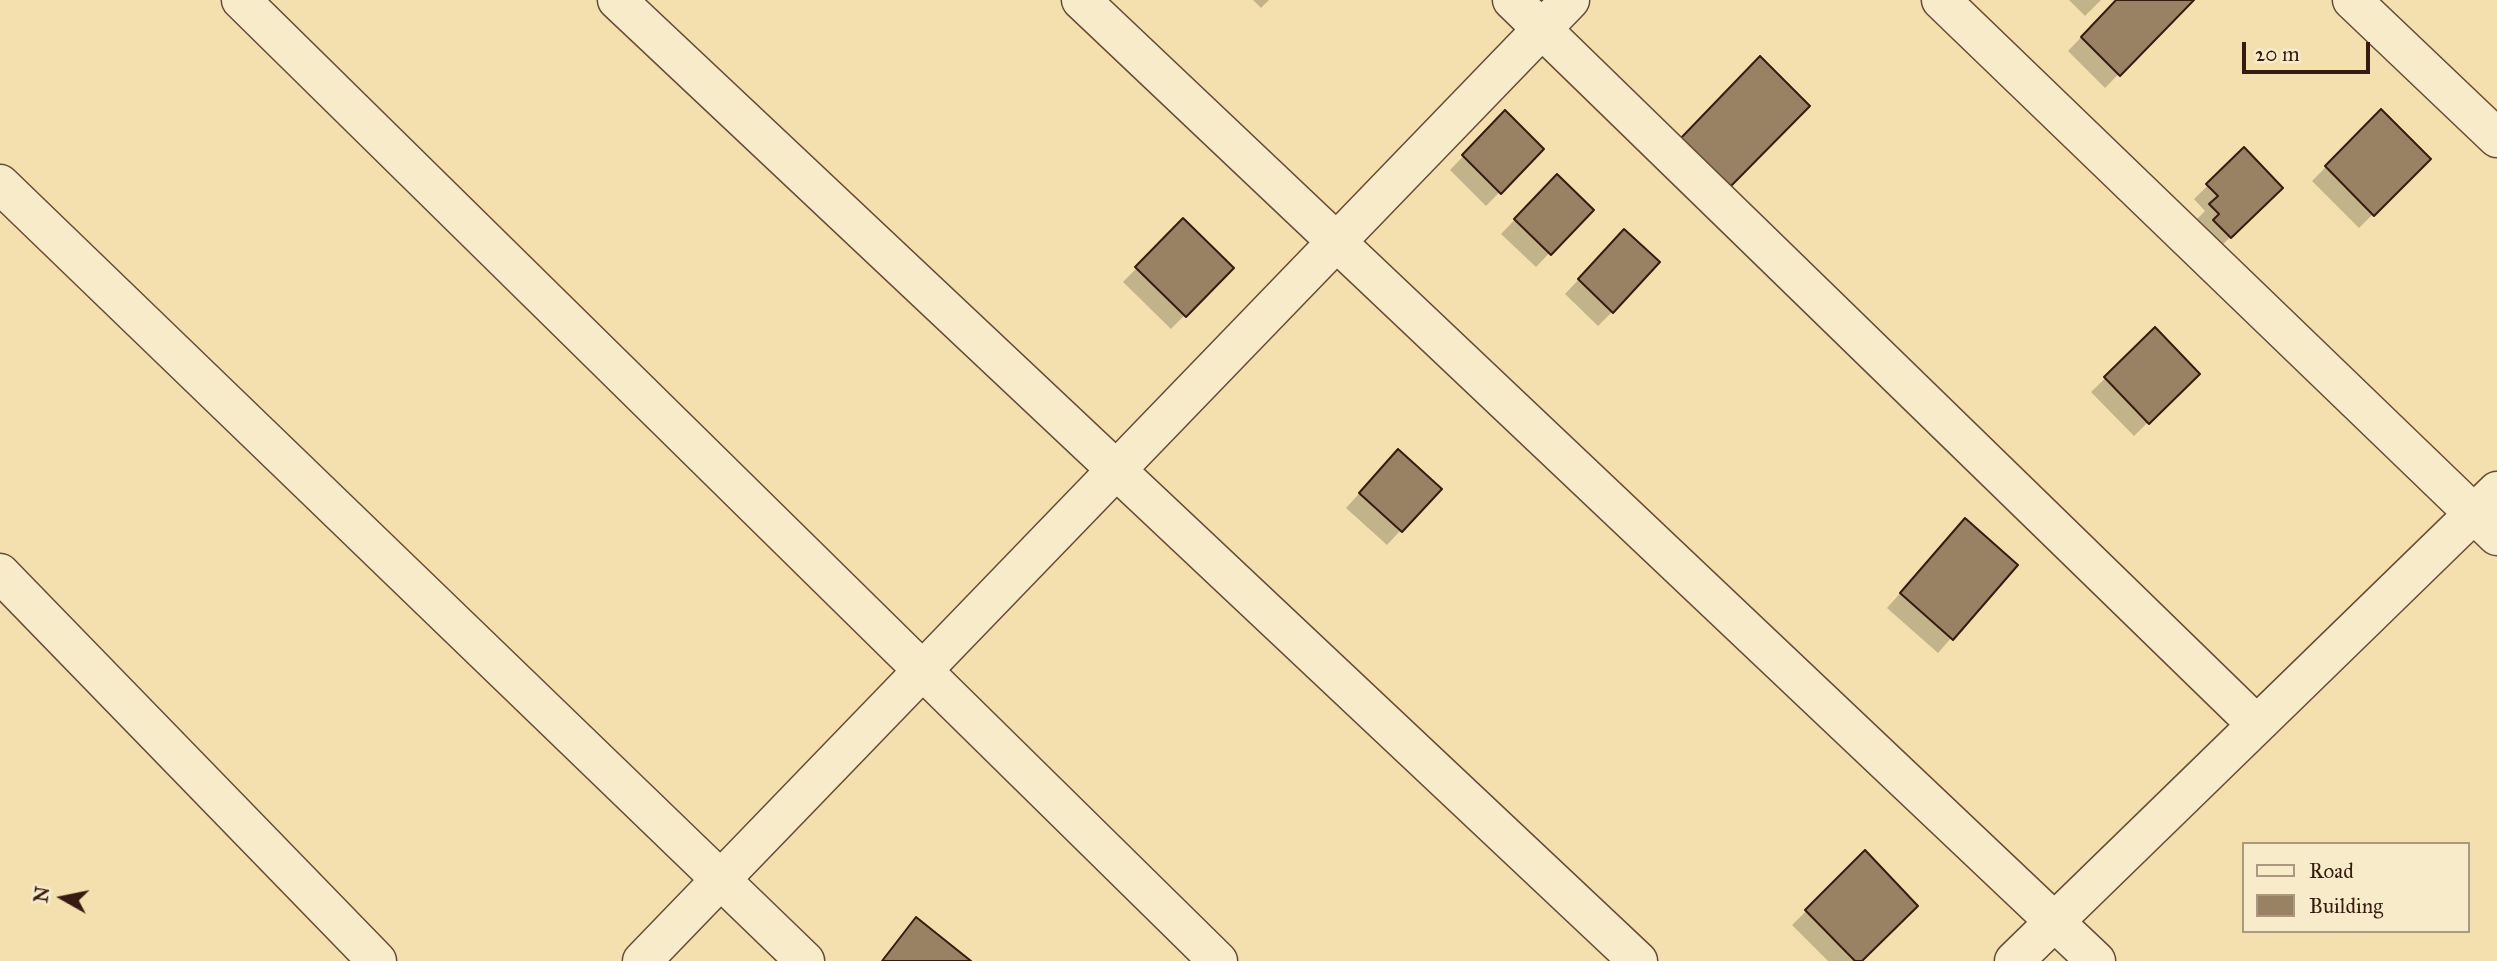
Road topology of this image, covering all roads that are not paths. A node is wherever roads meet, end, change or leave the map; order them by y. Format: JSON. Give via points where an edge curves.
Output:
{"nodes":[{"id":1,"x":242,"y":0,"type":"edge"},
{"id":2,"x":617,"y":0,"type":"edge"},
{"id":3,"x":1081,"y":0,"type":"edge"},
{"id":4,"x":1512,"y":0,"type":"edge"},
{"id":5,"x":1570,"y":0,"type":"edge"},
{"id":6,"x":1941,"y":0,"type":"edge"},
{"id":7,"x":2352,"y":0,"type":"edge"},
{"id":8,"x":1542,"y":29,"type":"junction"},
{"id":9,"x":2497,"y":138,"type":"edge"},
{"id":10,"x":0,"y":184,"type":"edge"},
{"id":11,"x":1336,"y":241,"type":"junction"},
{"id":12,"x":1116,"y":470,"type":"junction"},
{"id":13,"x":2489,"y":513,"type":"edge"},
{"id":14,"x":0,"y":573,"type":"edge"},
{"id":15,"x":922,"y":670,"type":"junction"},
{"id":16,"x":2256,"y":724,"type":"junction"},
{"id":17,"x":720,"y":879,"type":"junction"},
{"id":18,"x":2056,"y":920,"type":"junction"},
{"id":19,"x":377,"y":961,"type":"edge"},
{"id":20,"x":642,"y":961,"type":"edge"},
{"id":21,"x":805,"y":961,"type":"edge"},
{"id":22,"x":1218,"y":961,"type":"edge"},
{"id":23,"x":1638,"y":961,"type":"edge"},
{"id":24,"x":2014,"y":961,"type":"edge"},
{"id":25,"x":2096,"y":961,"type":"edge"}],
"edges":[{"from":1,"to":15,"type":"street"},
{"from":2,"to":12,"type":"street"},
{"from":3,"to":11,"type":"street"},
{"from":4,"to":8,"type":"street"},
{"from":5,"to":8,"type":"street"},
{"from":6,"to":13,"type":"street"},
{"from":7,"to":9,"type":"street"},
{"from":8,"to":11,"type":"street"},
{"from":8,"to":16,"type":"street"},
{"from":10,"to":17,"type":"street"},
{"from":11,"to":12,"type":"street"},
{"from":11,"to":18,"type":"street"},
{"from":12,"to":15,"type":"street"},
{"from":12,"to":23,"type":"street"},
{"from":13,"to":16,"type":"street"},
{"from":14,"to":19,"type":"street"},
{"from":15,"to":17,"type":"street"},
{"from":15,"to":22,"type":"street"},
{"from":16,"to":18,"type":"street"},
{"from":17,"to":20,"type":"street"},
{"from":17,"to":21,"type":"street"},
{"from":18,"to":24,"type":"street"},
{"from":18,"to":25,"type":"street"}]}
